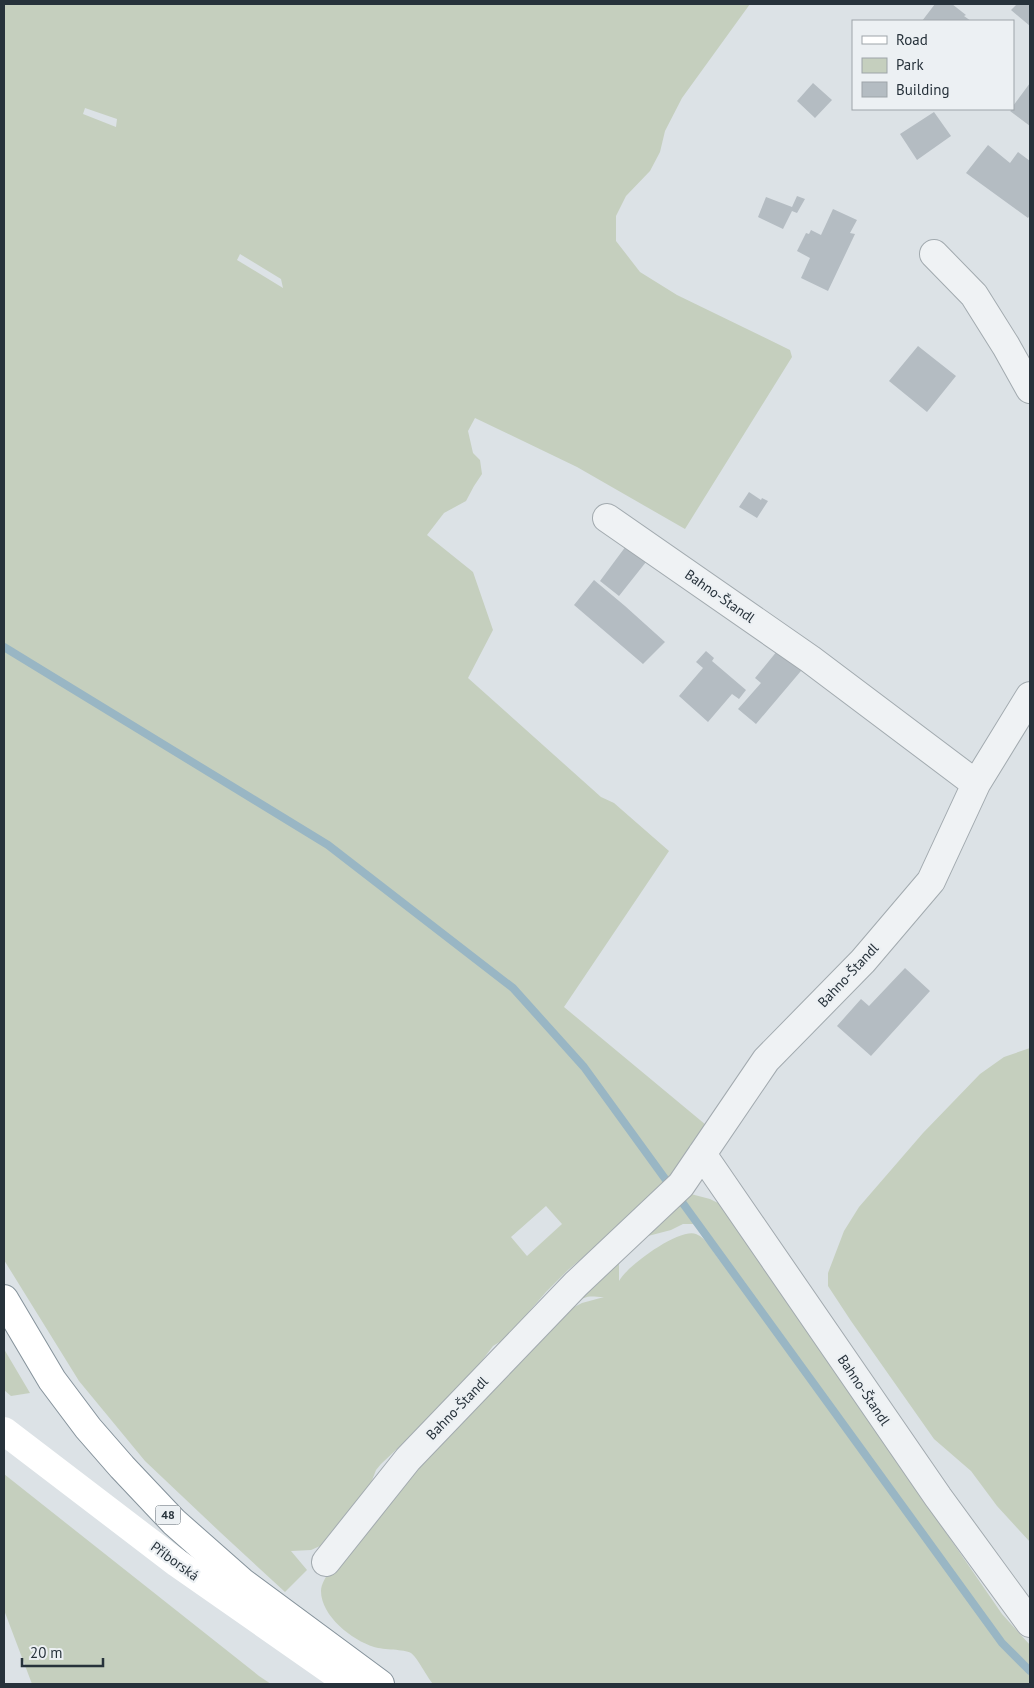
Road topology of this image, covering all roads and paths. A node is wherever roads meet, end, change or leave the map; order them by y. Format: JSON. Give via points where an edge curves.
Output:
{"nodes":[{"id":1,"x":934,"y":254,"type":"dead end"},
{"id":2,"x":1030,"y":389,"type":"edge"},
{"id":3,"x":607,"y":518,"type":"dead end"},
{"id":4,"x":1030,"y":696,"type":"edge"},
{"id":5,"x":976,"y":784,"type":"junction"},
{"id":6,"x":702,"y":1154,"type":"junction"},
{"id":7,"x":4,"y":1299,"type":"edge"},
{"id":8,"x":4,"y":1432,"type":"edge"},
{"id":9,"x":326,"y":1562,"type":"dead end"},
{"id":10,"x":1030,"y":1622,"type":"edge"},
{"id":11,"x":350,"y":1684,"type":"edge"},
{"id":12,"x":380,"y":1684,"type":"edge"}],
"edges":[{"from":1,"to":2,"type":"street","via":[[974,295]]},
{"from":3,"to":5,"type":"street","name":"Bahno-Štandl","via":[[810,659]]},
{"from":4,"to":5,"type":"street","name":"Bahno-Štandl"},
{"from":5,"to":6,"type":"street","name":"Bahno-Štandl","via":[[931,880],[863,962],[766,1060]]},
{"from":6,"to":9,"type":"street","name":"Bahno-Štandl","via":[[674,1192],[576,1284],[408,1459]]},
{"from":6,"to":10,"type":"street","name":"Bahno-Štandl","via":[[938,1497]]},
{"from":7,"to":12,"type":"main road","number":"48","via":[[52,1380],[88,1428],[174,1522],[242,1582]]},
{"from":8,"to":11,"type":"main road","name":"Příborská","via":[[177,1563]]}]}
